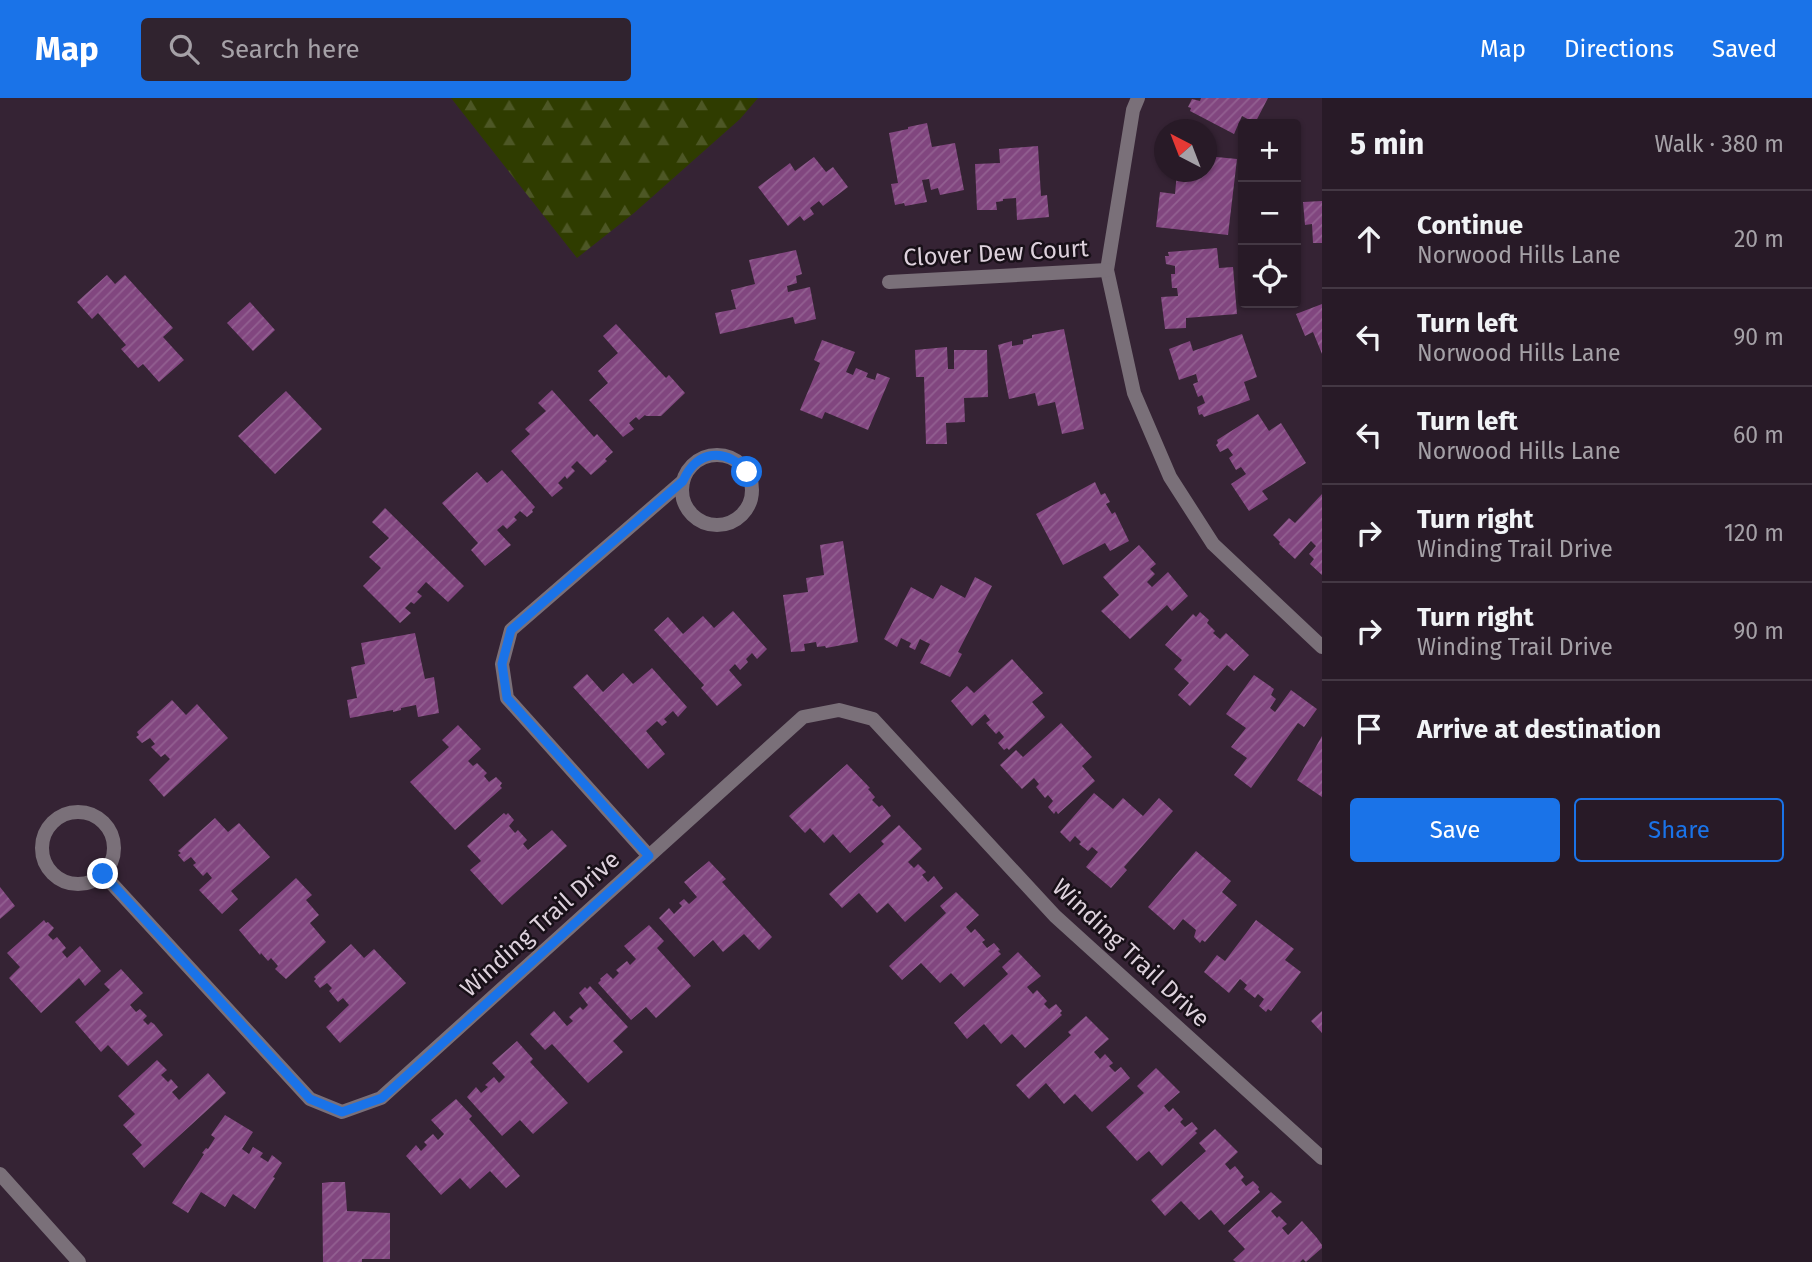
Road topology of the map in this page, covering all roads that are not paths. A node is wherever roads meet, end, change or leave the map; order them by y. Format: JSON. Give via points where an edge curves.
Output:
{"nodes":[{"id":1,"x":1138,"y":98,"type":"edge"},
{"id":2,"x":1107,"y":270,"type":"junction"},
{"id":3,"x":888,"y":282,"type":"dead end"},
{"id":4,"x":683,"y":481,"type":"junction"},
{"id":5,"x":1322,"y":647,"type":"edge"},
{"id":6,"x":649,"y":856,"type":"junction"},
{"id":7,"x":103,"y":874,"type":"junction"},
{"id":8,"x":1322,"y":1158,"type":"edge"},
{"id":9,"x":0,"y":1174,"type":"edge"},
{"id":10,"x":79,"y":1262,"type":"edge"}],
"edges":[{"from":1,"to":2,"type":"street"},
{"from":2,"to":3,"type":"street","name":"Clover Dew Court"},
{"from":2,"to":5,"type":"street","via":[[1134,393],[1170,477],[1213,544]]},
{"from":4,"to":4,"type":"street","via":[[687,508],[708,524],[735,520],[751,498],[747,472],[725,456],[699,460]]},
{"from":4,"to":6,"type":"street","via":[[511,630],[502,664],[507,698]]},
{"from":6,"to":7,"type":"street","name":"Winding Trail Drive","via":[[382,1098],[342,1112],[310,1099]]},
{"from":6,"to":8,"type":"street","name":"Winding Trail Drive","via":[[803,717],[839,710],[873,719],[1055,916]]},
{"from":7,"to":7,"type":"street","via":[[115,849],[105,823],[80,811],[54,821],[42,846],[52,873],[77,884]]},
{"from":9,"to":10,"type":"street"}]}
